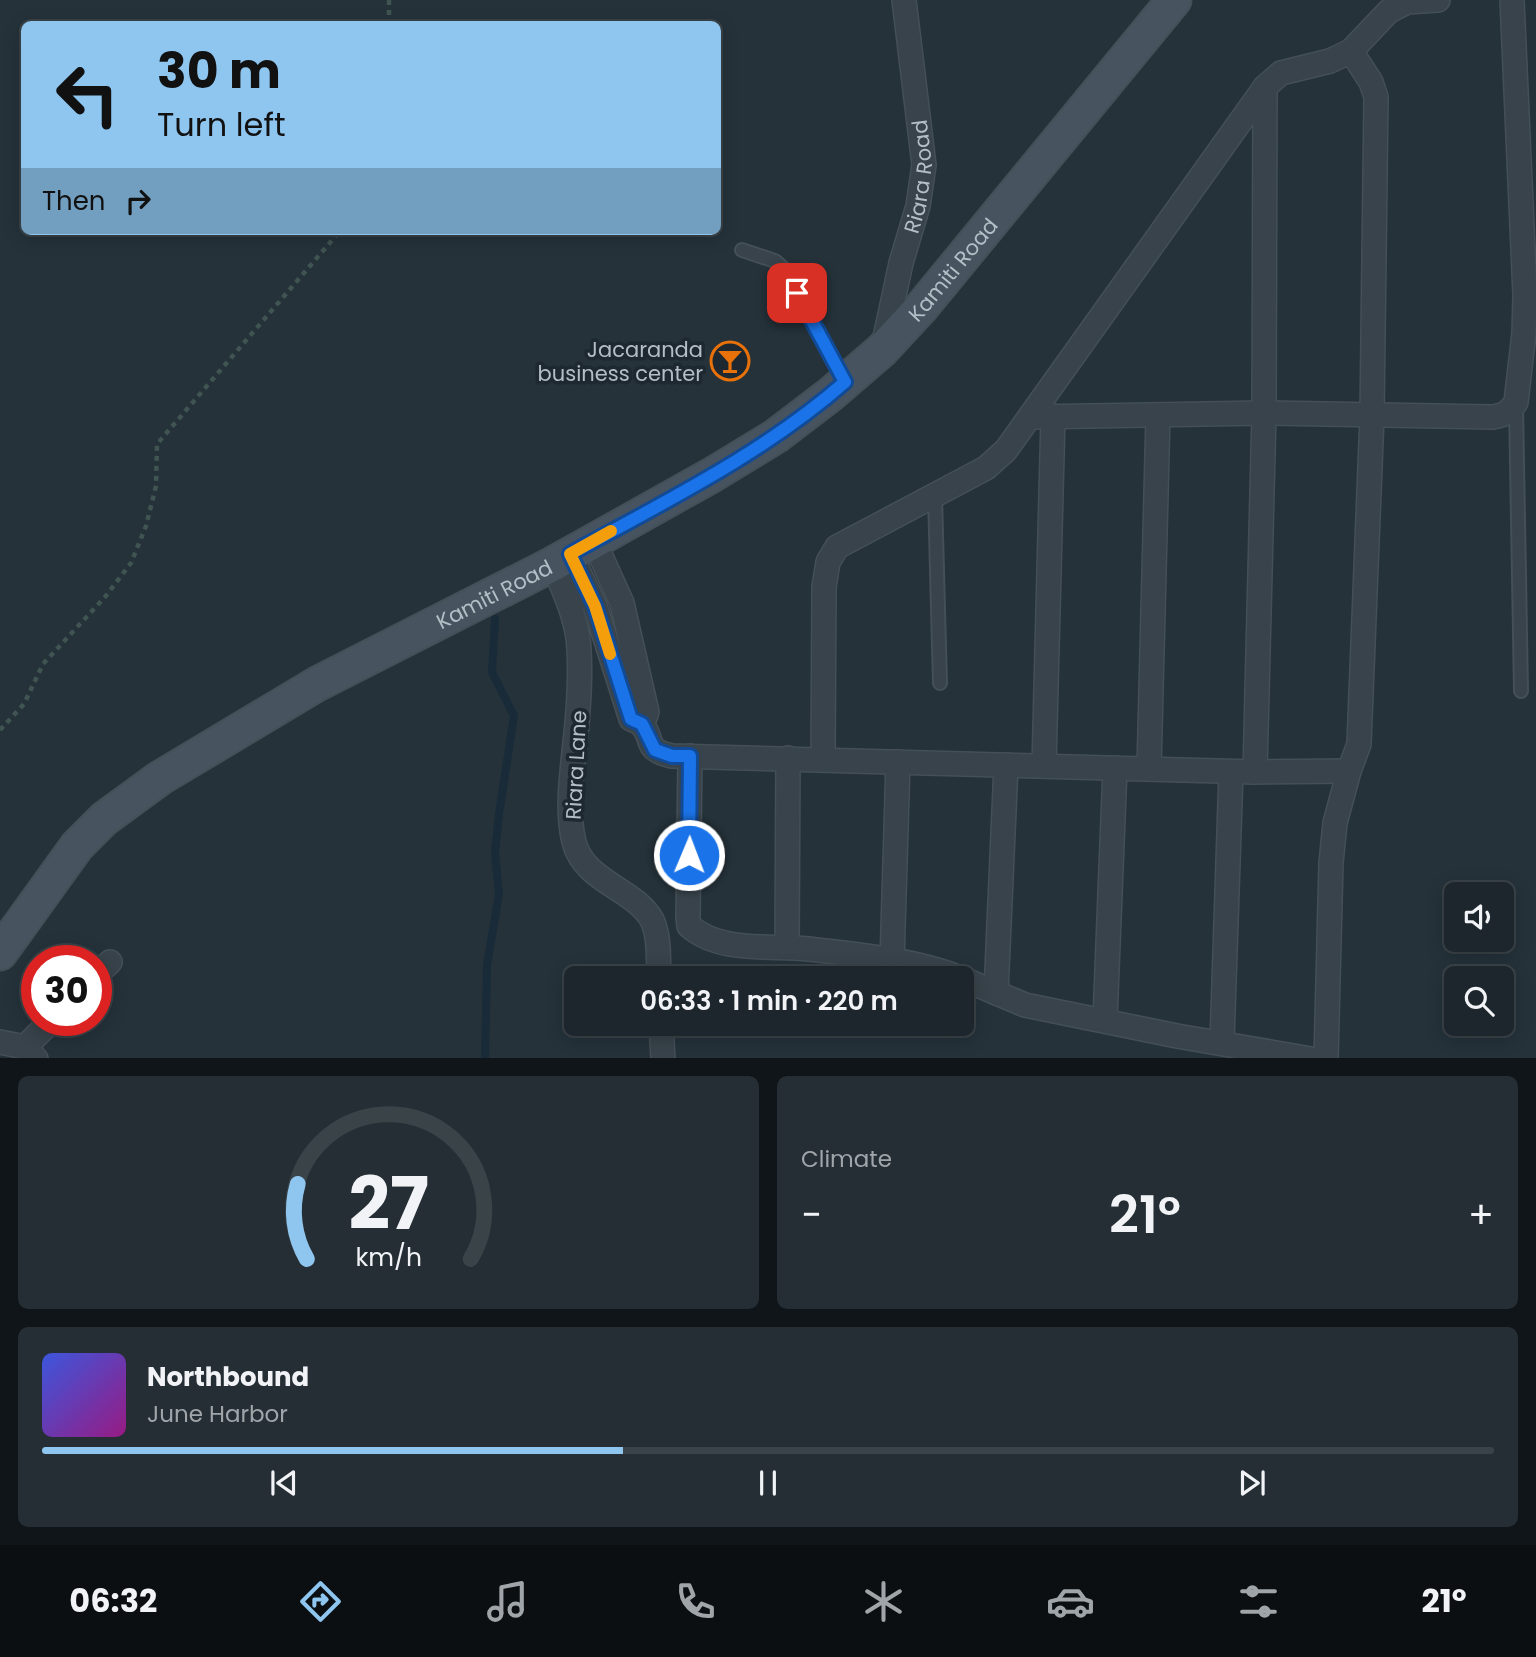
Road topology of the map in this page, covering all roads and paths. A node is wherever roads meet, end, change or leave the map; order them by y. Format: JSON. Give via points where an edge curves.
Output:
{"nodes":[{"id":1,"x":389,"y":0,"type":"edge"},
{"id":2,"x":904,"y":0,"type":"edge"},
{"id":3,"x":1174,"y":0,"type":"edge"},
{"id":4,"x":1437,"y":0,"type":"edge"},
{"id":5,"x":1512,"y":0,"type":"edge"},
{"id":6,"x":389,"y":21,"type":"edge"},
{"id":7,"x":1351,"y":51,"type":"junction"},
{"id":8,"x":1265,"y":87,"type":"junction"},
{"id":9,"x":337,"y":235,"type":"edge"},
{"id":10,"x":742,"y":250,"type":"dead end"},
{"id":11,"x":1530,"y":298,"type":"edge"},
{"id":12,"x":882,"y":350,"type":"junction"},
{"id":13,"x":845,"y":382,"type":"junction"},
{"id":14,"x":1516,"y":402,"type":"junction"},
{"id":15,"x":1264,"y":413,"type":"junction"},
{"id":16,"x":1158,"y":415,"type":"junction"},
{"id":17,"x":1372,"y":416,"type":"junction"},
{"id":18,"x":1042,"y":417,"type":"junction"},
{"id":19,"x":935,"y":496,"type":"junction"},
{"id":20,"x":572,"y":553,"type":"junction"},
{"id":21,"x":940,"y":683,"type":"dead end"},
{"id":22,"x":1521,"y":691,"type":"dead end"},
{"id":23,"x":0,"y":730,"type":"edge"},
{"id":24,"x":690,"y":756,"type":"junction"},
{"id":25,"x":788,"y":758,"type":"junction"},
{"id":26,"x":822,"y":759,"type":"junction"},
{"id":27,"x":898,"y":762,"type":"junction"},
{"id":28,"x":1006,"y":765,"type":"junction"},
{"id":29,"x":1044,"y":766,"type":"junction"},
{"id":30,"x":1115,"y":768,"type":"junction"},
{"id":31,"x":1149,"y":769,"type":"junction"},
{"id":32,"x":1349,"y":771,"type":"junction"},
{"id":33,"x":1231,"y":772,"type":"junction"},
{"id":34,"x":1255,"y":772,"type":"junction"},
{"id":35,"x":787,"y":947,"type":"junction"},
{"id":36,"x":0,"y":953,"type":"edge"},
{"id":37,"x":892,"y":961,"type":"junction"},
{"id":38,"x":658,"y":966,"type":"edge"},
{"id":39,"x":912,"y":966,"type":"edge"},
{"id":40,"x":974,"y":984,"type":"edge"},
{"id":41,"x":996,"y":993,"type":"junction"},
{"id":42,"x":1105,"y":1020,"type":"junction"},
{"id":43,"x":41,"y":1036,"type":"edge"},
{"id":44,"x":662,"y":1036,"type":"edge"},
{"id":45,"x":0,"y":1042,"type":"edge"},
{"id":46,"x":1222,"y":1042,"type":"junction"},
{"id":47,"x":30,"y":1053,"type":"edge"},
{"id":48,"x":663,"y":1058,"type":"edge"},
{"id":49,"x":1306,"y":1058,"type":"edge"},
{"id":50,"x":1326,"y":1058,"type":"edge"}],
"edges":[{"from":1,"to":6,"type":"path"},
{"from":2,"to":12,"type":"street","name":"Riara Road","via":[[924,165]]},
{"from":3,"to":12,"type":"main road","name":"Kamiti Road"},
{"from":4,"to":7,"type":"street","via":[[1407,2],[1389,11]]},
{"from":5,"to":11,"type":"street"},
{"from":7,"to":8,"type":"street","via":[[1281,73]]},
{"from":7,"to":17,"type":"street","via":[[1376,97]]},
{"from":8,"to":15,"type":"street"},
{"from":8,"to":18,"type":"street"},
{"from":9,"to":23,"type":"path","via":[[157,444],[156,486],[131,563],[43,664],[24,704]]},
{"from":10,"to":13,"type":"lane","via":[[775,261],[785,270]]},
{"from":11,"to":14,"type":"street"},
{"from":12,"to":13,"type":"main road","name":"Kamiti Road"},
{"from":13,"to":20,"type":"main road","name":"Kamiti Road","via":[[776,436]]},
{"from":14,"to":17,"type":"street","via":[[1504,415],[1493,417]]},
{"from":14,"to":22,"type":"lane"},
{"from":15,"to":16,"type":"street"},
{"from":15,"to":17,"type":"street"},
{"from":15,"to":34,"type":"street"},
{"from":16,"to":18,"type":"street"},
{"from":16,"to":31,"type":"street"},
{"from":17,"to":32,"type":"street","via":[[1359,744]]},
{"from":18,"to":19,"type":"street","via":[[986,468]]},
{"from":18,"to":29,"type":"street"},
{"from":19,"to":21,"type":"lane"},
{"from":19,"to":26,"type":"street","via":[[837,547],[828,562]]},
{"from":20,"to":24,"type":"street","via":[[595,606],[631,719],[642,724],[655,750]]},
{"from":20,"to":36,"type":"main road","name":"Kamiti Road","via":[[317,684],[160,778],[104,819],[77,846]]},
{"from":20,"to":38,"type":"street","name":"Riara Lane","via":[[579,648],[570,795],[574,842],[593,872],[651,919]]},
{"from":24,"to":25,"type":"street"},
{"from":24,"to":35,"type":"street","via":[[689,926],[719,942]]},
{"from":25,"to":26,"type":"street"},
{"from":25,"to":35,"type":"street"},
{"from":26,"to":27,"type":"street"},
{"from":27,"to":28,"type":"street"},
{"from":27,"to":37,"type":"street"},
{"from":28,"to":29,"type":"street"},
{"from":28,"to":41,"type":"street"},
{"from":29,"to":30,"type":"street"},
{"from":30,"to":31,"type":"street"},
{"from":30,"to":42,"type":"street"},
{"from":31,"to":33,"type":"street"},
{"from":32,"to":34,"type":"street"},
{"from":32,"to":50,"type":"street","via":[[1335,823],[1331,863]]},
{"from":33,"to":34,"type":"street"},
{"from":33,"to":46,"type":"street"},
{"from":35,"to":37,"type":"street"},
{"from":37,"to":39,"type":"street"},
{"from":40,"to":41,"type":"street"},
{"from":41,"to":42,"type":"street","via":[[1025,1004]]},
{"from":42,"to":46,"type":"street"},
{"from":43,"to":47,"type":"street"},
{"from":44,"to":48,"type":"street"},
{"from":45,"to":47,"type":"street"},
{"from":46,"to":49,"type":"street"}]}
